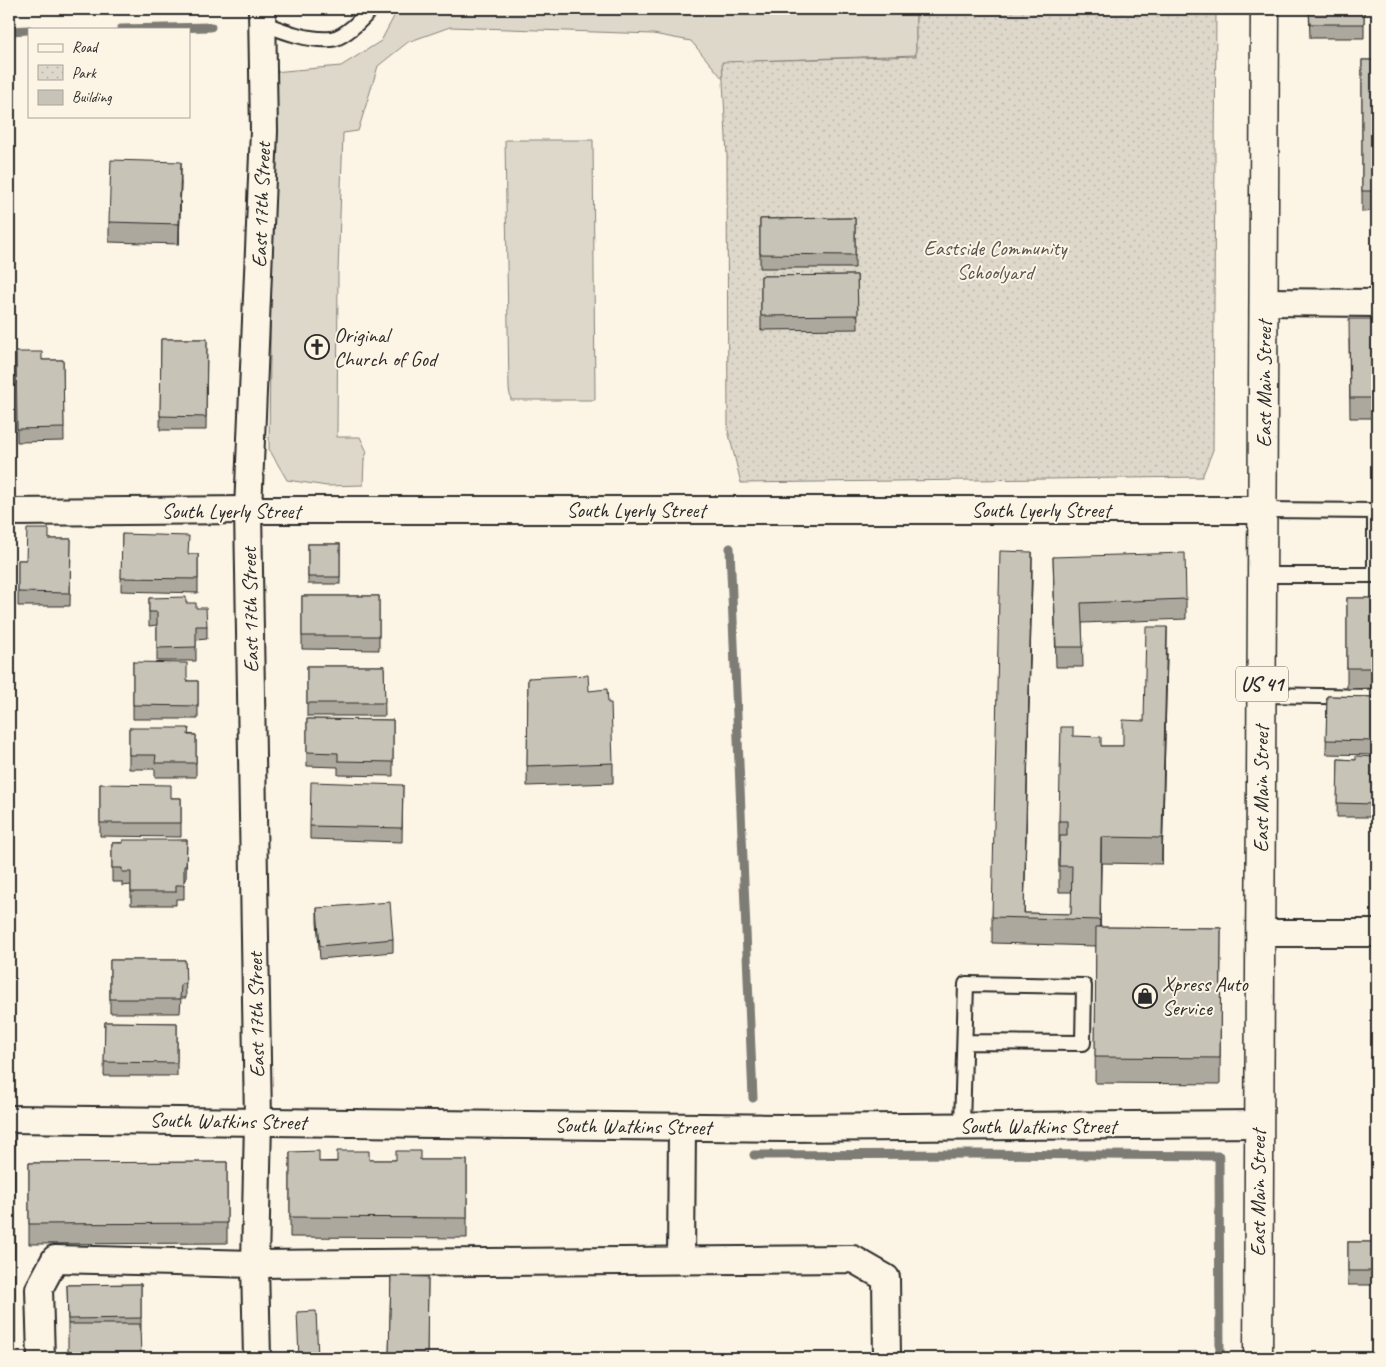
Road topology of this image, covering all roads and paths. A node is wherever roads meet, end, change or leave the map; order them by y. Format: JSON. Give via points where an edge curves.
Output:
{"nodes":[{"id":1,"x":371,"y":9,"type":"edge"},
{"id":2,"x":1265,"y":9,"type":"edge"},
{"id":3,"x":262,"y":16,"type":"edge"},
{"id":4,"x":1264,"y":302,"type":"junction"},
{"id":5,"x":1377,"y":302,"type":"edge"},
{"id":6,"x":248,"y":510,"type":"junction"},
{"id":7,"x":1264,"y":510,"type":"junction"},
{"id":8,"x":9,"y":512,"type":"edge"},
{"id":9,"x":1263,"y":575,"type":"junction"},
{"id":10,"x":1262,"y":696,"type":"junction"},
{"id":11,"x":1377,"y":697,"type":"edge"},
{"id":12,"x":1261,"y":933,"type":"junction"},
{"id":13,"x":1377,"y":933,"type":"edge"},
{"id":14,"x":965,"y":1042,"type":"junction"},
{"id":15,"x":9,"y":1119,"type":"edge"},
{"id":16,"x":258,"y":1121,"type":"junction"},
{"id":17,"x":1258,"y":1124,"type":"junction"},
{"id":18,"x":962,"y":1126,"type":"junction"},
{"id":19,"x":682,"y":1127,"type":"junction"},
{"id":20,"x":681,"y":1260,"type":"junction"},
{"id":21,"x":255,"y":1264,"type":"junction"},
{"id":22,"x":41,"y":1358,"type":"edge"},
{"id":23,"x":257,"y":1358,"type":"edge"},
{"id":24,"x":887,"y":1358,"type":"edge"},
{"id":25,"x":1258,"y":1358,"type":"edge"}],
"edges":[{"from":1,"to":3,"type":"lane","via":[[358,24],[332,39],[295,36]]},
{"from":2,"to":4,"type":"main road","name":"East Main Street","number":"US 41"},
{"from":3,"to":6,"type":"street","name":"East 17th Street","via":[[264,130]]},
{"from":4,"to":5,"type":"street"},
{"from":4,"to":7,"type":"main road","name":"East Main Street","number":"US 41"},
{"from":6,"to":7,"type":"street","name":"South Lyerly Street"},
{"from":6,"to":8,"type":"street","name":"South Lyerly Street"},
{"from":6,"to":16,"type":"street","name":"East 17th Street"},
{"from":7,"to":9,"type":"main road","name":"East Main Street","number":"US 41"},
{"from":7,"to":9,"type":"lane","via":[[1375,511],[1376,575]]},
{"from":9,"to":10,"type":"main road","name":"East Main Street","number":"US 41"},
{"from":10,"to":11,"type":"lane"},
{"from":10,"to":12,"type":"main road","name":"East Main Street","number":"US 41"},
{"from":12,"to":13,"type":"street"},
{"from":12,"to":17,"type":"main road","name":"East Main Street","number":"US 41"},
{"from":14,"to":14,"type":"lane","via":[[966,984],[1084,986],[1083,1043]]},
{"from":14,"to":18,"type":"lane"},
{"from":15,"to":16,"type":"street","name":"South Watkins Street"},
{"from":16,"to":19,"type":"street","name":"South Watkins Street"},
{"from":16,"to":21,"type":"street","name":"East 17th Street"},
{"from":17,"to":18,"type":"street","name":"South Watkins Street"},
{"from":17,"to":25,"type":"main road","name":"East Main Street","number":"US 41"},
{"from":18,"to":19,"type":"street","name":"South Watkins Street"},
{"from":19,"to":20,"type":"street"},
{"from":20,"to":21,"type":"street"},
{"from":20,"to":24,"type":"street","via":[[853,1259],[886,1278]]},
{"from":21,"to":22,"type":"street","via":[[56,1259],[39,1289]]},
{"from":21,"to":23,"type":"street","name":"East 17th Street"}]}
